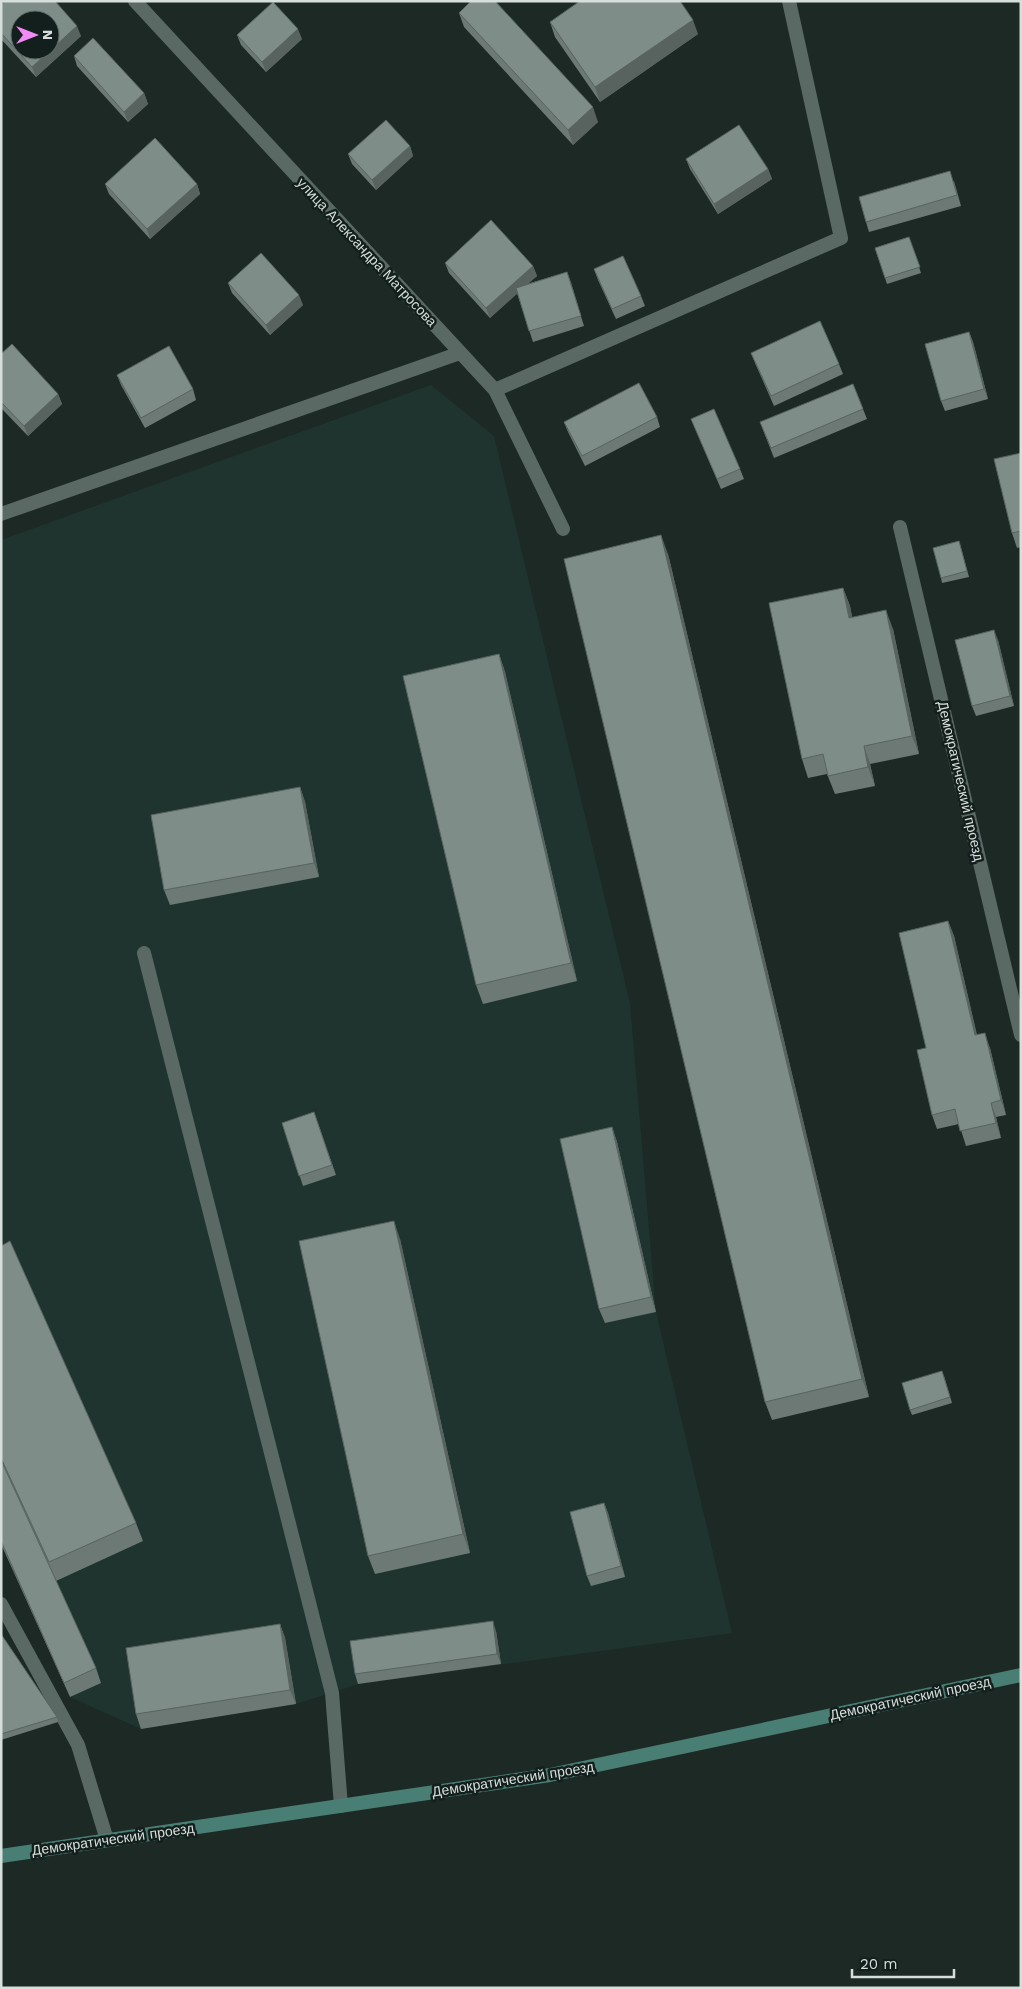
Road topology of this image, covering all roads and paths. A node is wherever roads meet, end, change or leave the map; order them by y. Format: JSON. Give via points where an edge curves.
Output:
{"nodes":[{"id":1,"x":135,"y":1,"type":"edge"},
{"id":2,"x":789,"y":1,"type":"edge"},
{"id":3,"x":460,"y":353,"type":"junction"},
{"id":4,"x":495,"y":390,"type":"junction"},
{"id":5,"x":1,"y":514,"type":"edge"},
{"id":6,"x":900,"y":527,"type":"dead end"},
{"id":7,"x":563,"y":529,"type":"dead end"},
{"id":8,"x":144,"y":953,"type":"dead end"},
{"id":9,"x":1021,"y":1035,"type":"edge"},
{"id":10,"x":1,"y":1604,"type":"edge"},
{"id":11,"x":1021,"y":1675,"type":"edge"},
{"id":12,"x":341,"y":1806,"type":"junction"},
{"id":13,"x":107,"y":1840,"type":"junction"},
{"id":14,"x":1,"y":1856,"type":"edge"}],
"edges":[{"from":1,"to":3,"type":"street","name":"улица Александра Матросова"},
{"from":2,"to":4,"type":"street","via":[[841,238]]},
{"from":3,"to":4,"type":"street","name":"улица Александра Матросова"},
{"from":3,"to":5,"type":"street"},
{"from":4,"to":7,"type":"street","name":"улица Александра Матросова"},
{"from":6,"to":9,"type":"street","name":"Демократический проезд"},
{"from":8,"to":12,"type":"street","via":[[332,1693]]},
{"from":10,"to":13,"type":"street","via":[[78,1745]]},
{"from":11,"to":12,"type":"main road","name":"Демократический проезд","via":[[550,1775]]},
{"from":12,"to":13,"type":"main road","name":"Демократический проезд"},
{"from":13,"to":14,"type":"main road","name":"Демократический проезд"}]}
